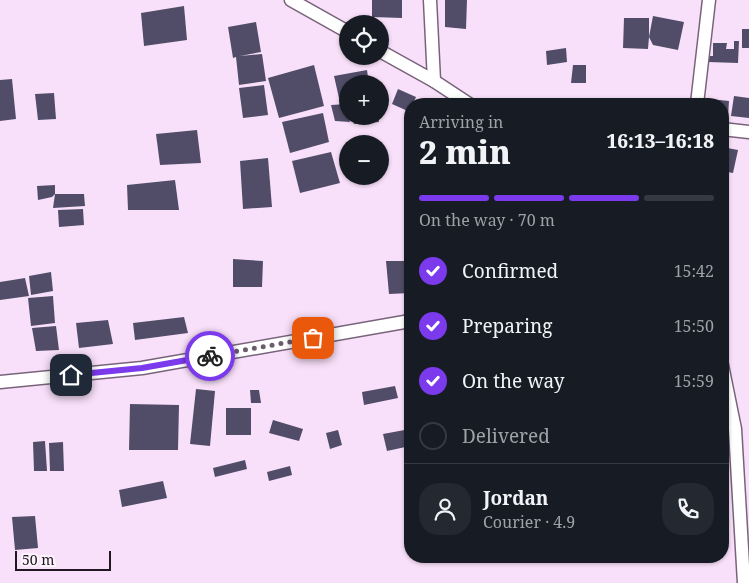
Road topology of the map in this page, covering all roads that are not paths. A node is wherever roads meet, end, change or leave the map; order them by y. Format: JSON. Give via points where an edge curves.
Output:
{"nodes":[{"id":1,"x":291,"y":0,"type":"edge"},
{"id":2,"x":430,"y":0,"type":"edge"},
{"id":3,"x":709,"y":0,"type":"edge"},
{"id":4,"x":339,"y":27,"type":"edge"},
{"id":5,"x":389,"y":55,"type":"edge"},
{"id":6,"x":434,"y":81,"type":"junction"},
{"id":7,"x":460,"y":98,"type":"edge"},
{"id":8,"x":698,"y":98,"type":"edge"},
{"id":9,"x":729,"y":130,"type":"edge"},
{"id":10,"x":749,"y":132,"type":"edge"},
{"id":11,"x":404,"y":322,"type":"edge"},
{"id":12,"x":0,"y":382,"type":"edge"},
{"id":13,"x":729,"y":399,"type":"edge"},
{"id":14,"x":744,"y":583,"type":"edge"}],
"edges":[{"from":1,"to":4,"type":"street"},
{"from":2,"to":6,"type":"street"},
{"from":3,"to":8,"type":"street"},
{"from":5,"to":6,"type":"street"},
{"from":6,"to":7,"type":"street"},
{"from":9,"to":10,"type":"street"},
{"from":11,"to":12,"type":"street","via":[[142,368]]},
{"from":13,"to":14,"type":"street","via":[[735,429]]}]}
